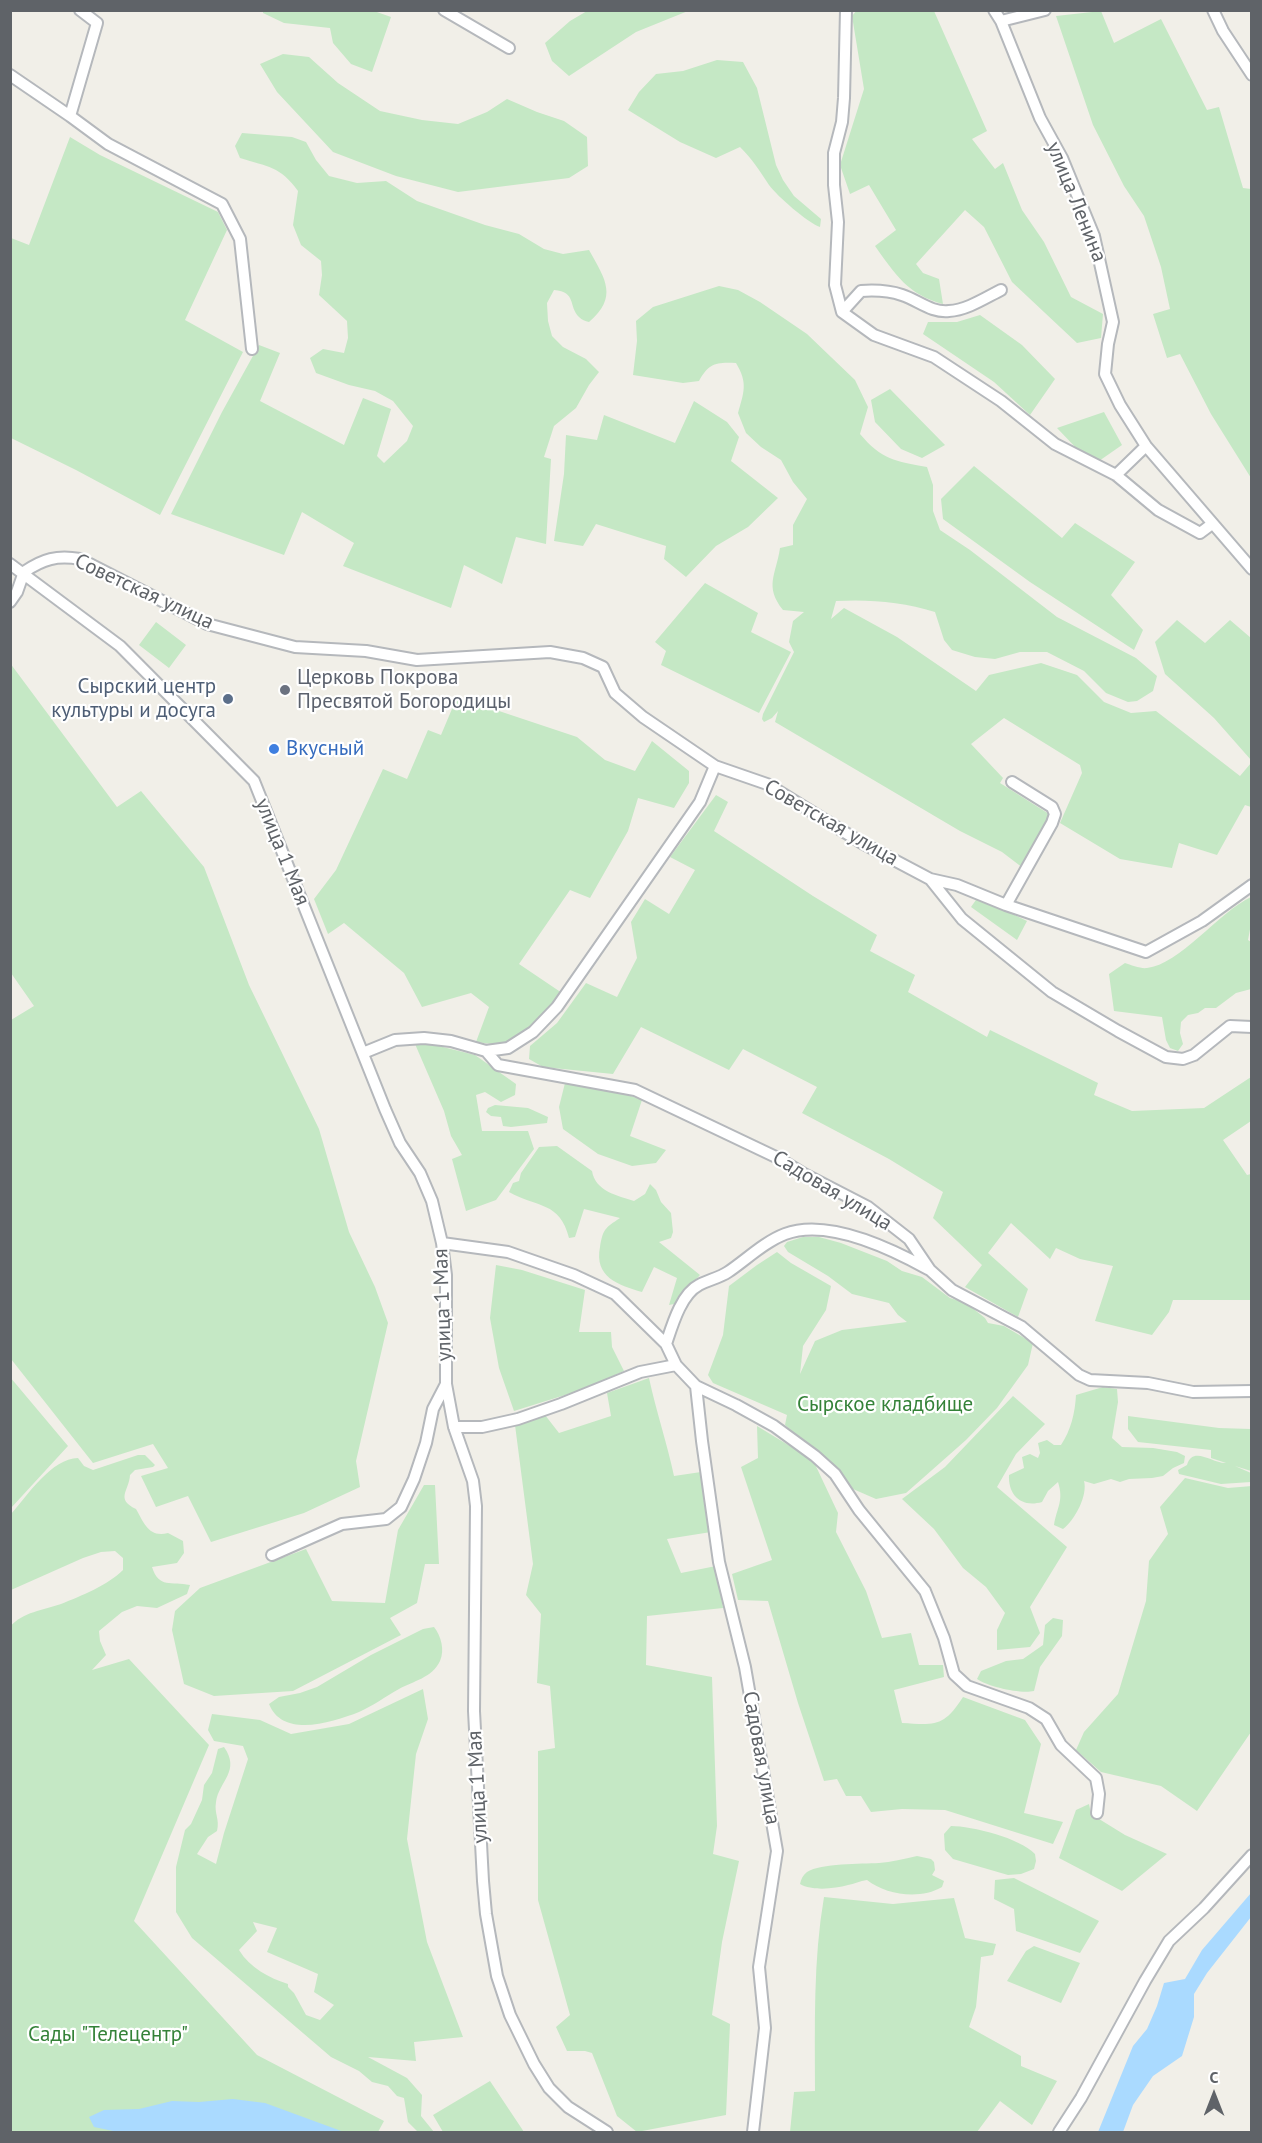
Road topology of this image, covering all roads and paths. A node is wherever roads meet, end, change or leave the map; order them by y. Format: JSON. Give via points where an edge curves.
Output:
{"nodes":[{"id":1,"x":80,"y":10,"type":"edge"},
{"id":2,"x":444,"y":10,"type":"edge"},
{"id":3,"x":846,"y":10,"type":"edge"},
{"id":4,"x":994,"y":10,"type":"edge"},
{"id":5,"x":1045,"y":10,"type":"edge"},
{"id":6,"x":1213,"y":10,"type":"edge"},
{"id":7,"x":1001,"y":21,"type":"junction"},
{"id":8,"x":509,"y":48,"type":"dead end"},
{"id":9,"x":10,"y":75,"type":"edge"},
{"id":10,"x":1251,"y":75,"type":"edge"},
{"id":11,"x":70,"y":116,"type":"junction"},
{"id":12,"x":1001,"y":290,"type":"dead end"},
{"id":13,"x":842,"y":312,"type":"junction"},
{"id":14,"x":252,"y":349,"type":"dead end"},
{"id":15,"x":1146,"y":446,"type":"junction"},
{"id":16,"x":1116,"y":475,"type":"junction"},
{"id":17,"x":1212,"y":524,"type":"junction"},
{"id":18,"x":10,"y":564,"type":"edge"},
{"id":19,"x":1251,"y":569,"type":"edge"},
{"id":20,"x":24,"y":572,"type":"junction"},
{"id":21,"x":10,"y":602,"type":"edge"},
{"id":22,"x":715,"y":766,"type":"junction"},
{"id":23,"x":1012,"y":782,"type":"dead end"},
{"id":24,"x":930,"y":879,"type":"junction"},
{"id":25,"x":1251,"y":885,"type":"edge"},
{"id":26,"x":1006,"y":905,"type":"junction"},
{"id":27,"x":1251,"y":1027,"type":"edge"},
{"id":28,"x":486,"y":1051,"type":"junction"},
{"id":29,"x":363,"y":1053,"type":"junction"},
{"id":30,"x":441,"y":1244,"type":"junction"},
{"id":31,"x":930,"y":1270,"type":"junction"},
{"id":32,"x":666,"y":1344,"type":"junction"},
{"id":33,"x":676,"y":1365,"type":"junction"},
{"id":34,"x":446,"y":1384,"type":"junction"},
{"id":35,"x":696,"y":1386,"type":"junction"},
{"id":36,"x":1251,"y":1391,"type":"edge"},
{"id":37,"x":454,"y":1427,"type":"junction"},
{"id":38,"x":272,"y":1555,"type":"dead end"},
{"id":39,"x":1097,"y":1813,"type":"dead end"},
{"id":40,"x":1251,"y":1855,"type":"edge"},
{"id":41,"x":607,"y":2133,"type":"edge"},
{"id":42,"x":753,"y":2133,"type":"edge"},
{"id":43,"x":1059,"y":2133,"type":"edge"}],
"edges":[{"from":1,"to":11,"type":"street","via":[[97,23]]},
{"from":2,"to":8,"type":"street"},
{"from":3,"to":13,"type":"street","via":[[842,122],[834,153],[838,222],[835,285]]},
{"from":4,"to":7,"type":"street","name":"улица Ленина"},
{"from":5,"to":7,"type":"street"},
{"from":6,"to":10,"type":"street"},
{"from":7,"to":15,"type":"street","name":"улица Ленина","via":[[1094,236],[1113,322],[1105,374]]},
{"from":9,"to":11,"type":"street"},
{"from":11,"to":14,"type":"street","via":[[108,144],[222,204],[240,239]]},
{"from":12,"to":13,"type":"street","via":[[949,312],[879,289],[861,291]]},
{"from":13,"to":16,"type":"street","via":[[874,335],[934,357],[1001,401],[1055,444]]},
{"from":15,"to":16,"type":"street"},
{"from":15,"to":17,"type":"street","name":"улица Ленина"},
{"from":16,"to":17,"type":"street","via":[[1158,510],[1200,533]]},
{"from":17,"to":19,"type":"street","name":"улица Ленина"},
{"from":18,"to":20,"type":"street"},
{"from":20,"to":21,"type":"street"},
{"from":20,"to":22,"type":"street","name":"Советская улица","via":[[49,558],[80,559],[207,624],[295,647],[366,651],[417,660],[550,652],[583,658],[603,667],[615,693],[642,717]]},
{"from":20,"to":29,"type":"street","name":"улица 1 Мая","via":[[120,646],[254,781]]},
{"from":22,"to":24,"type":"street","name":"Советская улица","via":[[767,784],[862,843]]},
{"from":22,"to":28,"type":"street","via":[[700,802],[557,1007],[533,1032],[508,1048]]},
{"from":23,"to":26,"type":"street","via":[[1052,807],[1055,814]]},
{"from":24,"to":26,"type":"street","via":[[957,885]]},
{"from":24,"to":27,"type":"street","name":"Советская улица","via":[[962,919],[1053,992],[1167,1057],[1183,1059],[1194,1055],[1230,1026]]},
{"from":25,"to":26,"type":"street","via":[[1202,921],[1146,952]]},
{"from":28,"to":29,"type":"street","name":"Садовая улица","via":[[424,1038],[395,1040]]},
{"from":28,"to":31,"type":"street","name":"Садовая улица","via":[[498,1065],[635,1090],[778,1158],[868,1208],[909,1239]]},
{"from":29,"to":30,"type":"street","name":"улица 1 Мая","via":[[400,1143],[420,1173],[432,1201]]},
{"from":30,"to":32,"type":"street","via":[[508,1252],[574,1275],[615,1294]]},
{"from":30,"to":34,"type":"street","name":"улица 1 Мая","via":[[446,1275]]},
{"from":31,"to":32,"type":"street","via":[[846,1233],[812,1228],[784,1234],[726,1274],[696,1286],[676,1311]]},
{"from":31,"to":36,"type":"street","name":"Садовая улица","via":[[952,1290],[1022,1327],[1079,1376],[1193,1392]]},
{"from":32,"to":33,"type":"street"},
{"from":33,"to":35,"type":"street"},
{"from":33,"to":37,"type":"street","via":[[640,1372],[518,1419],[482,1427]]},
{"from":34,"to":37,"type":"street","name":"улица 1 Мая"},
{"from":34,"to":38,"type":"street","via":[[433,1408],[420,1461],[401,1508],[386,1519],[342,1524]]},
{"from":35,"to":39,"type":"street","via":[[774,1426],[835,1474],[925,1592],[954,1674],[967,1686],[1029,1708],[1046,1719],[1061,1745],[1096,1778]]},
{"from":35,"to":42,"type":"street","name":"Садовая улица","via":[[719,1562],[745,1667],[777,1851],[759,1966],[765,2028]]},
{"from":37,"to":41,"type":"street","name":"улица 1 Мая","via":[[473,1481],[476,1506],[474,1711],[483,1881],[497,1976],[510,2015],[549,2088],[568,2107]]},
{"from":40,"to":43,"type":"street","via":[[1170,1941]]}]}
